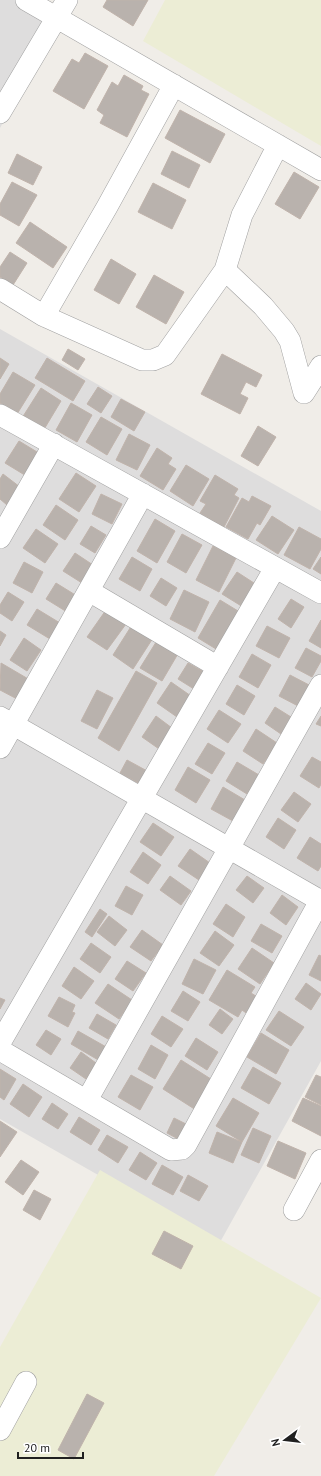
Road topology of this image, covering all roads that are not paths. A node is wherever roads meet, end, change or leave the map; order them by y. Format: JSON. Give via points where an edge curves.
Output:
{"nodes":[{"id":1,"x":26,"y":0,"type":"edge"},
{"id":2,"x":68,"y":0,"type":"edge"},
{"id":3,"x":56,"y":18,"type":"junction"},
{"id":4,"x":174,"y":85,"type":"junction"},
{"id":5,"x":0,"y":113,"type":"edge"},
{"id":6,"x":278,"y":145,"type":"junction"},
{"id":7,"x":321,"y":170,"type":"edge"},
{"id":8,"x":225,"y":270,"type":"junction"},
{"id":9,"x":0,"y":289,"type":"edge"},
{"id":10,"x":44,"y":316,"type":"junction"},
{"id":11,"x":321,"y":366,"type":"edge"},
{"id":12,"x":0,"y":415,"type":"edge"},
{"id":13,"x":54,"y":444,"type":"junction"},
{"id":14,"x":143,"y":494,"type":"junction"},
{"id":15,"x":0,"y":538,"type":"edge"},
{"id":16,"x":275,"y":568,"type":"junction"},
{"id":17,"x":89,"y":590,"type":"junction"},
{"id":18,"x":321,"y":593,"type":"edge"},
{"id":19,"x":218,"y":667,"type":"junction"},
{"id":20,"x":321,"y":685,"type":"edge"},
{"id":21,"x":7,"y":720,"type":"edge"},
{"id":22,"x":0,"y":748,"type":"edge"},
{"id":23,"x":142,"y":798,"type":"junction"},
{"id":24,"x":229,"y":848,"type":"junction"},
{"id":25,"x":321,"y":900,"type":"edge"},
{"id":26,"x":0,"y":1043,"type":"edge"},
{"id":27,"x":0,"y":1050,"type":"edge"},
{"id":28,"x":87,"y":1100,"type":"junction"},
{"id":29,"x":321,"y":1160,"type":"edge"},
{"id":30,"x":294,"y":1210,"type":"dead end"},
{"id":31,"x":26,"y":1382,"type":"dead end"},
{"id":32,"x":0,"y":1430,"type":"edge"}],
"edges":[{"from":1,"to":3,"type":"street"},
{"from":2,"to":3,"type":"street"},
{"from":3,"to":4,"type":"street"},
{"from":3,"to":5,"type":"street"},
{"from":4,"to":6,"type":"street"},
{"from":4,"to":10,"type":"street","via":[[108,207]]},
{"from":6,"to":7,"type":"street"},
{"from":6,"to":8,"type":"street","via":[[242,215]]},
{"from":8,"to":10,"type":"street","via":[[165,355],[153,360],[142,360]]},
{"from":8,"to":11,"type":"street","via":[[263,306],[284,331],[290,341],[304,393]]},
{"from":9,"to":10,"type":"street"},
{"from":12,"to":13,"type":"street"},
{"from":13,"to":14,"type":"street"},
{"from":13,"to":15,"type":"street"},
{"from":14,"to":16,"type":"street"},
{"from":14,"to":17,"type":"street"},
{"from":16,"to":18,"type":"street"},
{"from":16,"to":19,"type":"street"},
{"from":17,"to":19,"type":"street"},
{"from":17,"to":21,"type":"street"},
{"from":19,"to":23,"type":"street"},
{"from":20,"to":24,"type":"street"},
{"from":21,"to":22,"type":"street"},
{"from":21,"to":23,"type":"street"},
{"from":23,"to":24,"type":"street"},
{"from":23,"to":26,"type":"street"},
{"from":24,"to":25,"type":"street"},
{"from":24,"to":28,"type":"street"},
{"from":25,"to":28,"type":"street","via":[[182,1149],[171,1150]]},
{"from":27,"to":28,"type":"street"},
{"from":29,"to":30,"type":"street"},
{"from":31,"to":32,"type":"street"}]}
